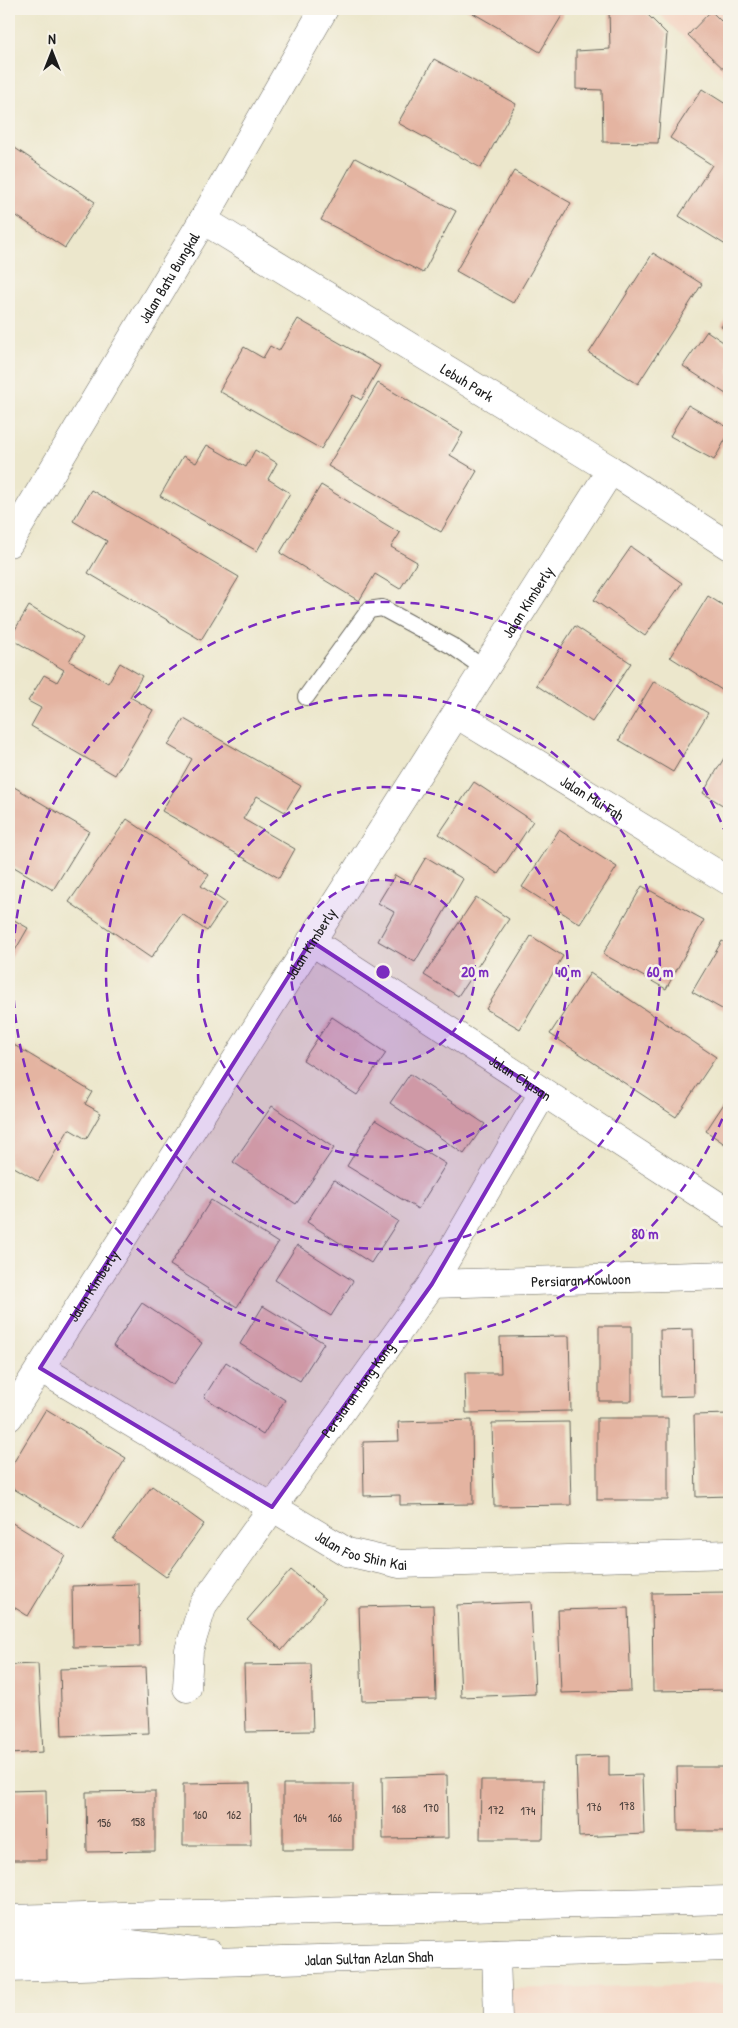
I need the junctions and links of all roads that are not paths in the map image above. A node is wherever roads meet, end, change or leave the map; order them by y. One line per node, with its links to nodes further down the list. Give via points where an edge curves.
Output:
1 (324, 9): 2 (street, Jalan Batu Bungkal)
2 (203, 220): 3 (street, Lebuh Park); 5 (street, Jalan Batu Bungkal)
3 (611, 470): 4 (street, Lebuh Park); 6 (street, Jalan Kimberly)
4 (727, 541)
5 (9, 543)
6 (485, 668): 7 (lane, via 382,608 369,610); 8 (street, Jalan Kimberly)
7 (306, 697)
8 (456, 714): 9 (street, Jalan Mui Fah); 10 (street, Jalan Kimberly)
9 (729, 881)
10 (312, 941): 11 (street, Jalan Chusan); 15 (street, Jalan Kimberly)
11 (543, 1094): 12 (street, Jalan Chusan); 14 (street, Persiaran Hong Kong)
12 (729, 1213)
13 (729, 1275): 14 (street, Persiaran Kowloon)
14 (432, 1284): 17 (street, Persiaran Hong Kong)
15 (40, 1368): 16 (street, Jalan Kimberly); 17 (street, Jalan Foo Shin Kai)
16 (9, 1417)
17 (272, 1507): 18 (street, Jalan Foo Shin Kai, via 347,1552 400,1564); 19 (street, Persiaran Hong Kong, via 203,1605 189,1650)
18 (729, 1554)
19 (187, 1688)
20 (729, 1900): 21 (street)
21 (9, 1918)
22 (9, 1944): 25 (street, via 131,1944)
23 (729, 1947): 24 (street, Jalan Sultan Azlan Shah)
24 (496, 1954): 25 (street, Jalan Sultan Azlan Shah); 27 (street)
25 (261, 1961): 26 (street, Jalan Sultan Azlan Shah)
26 (9, 1968)
27 (498, 2019)

